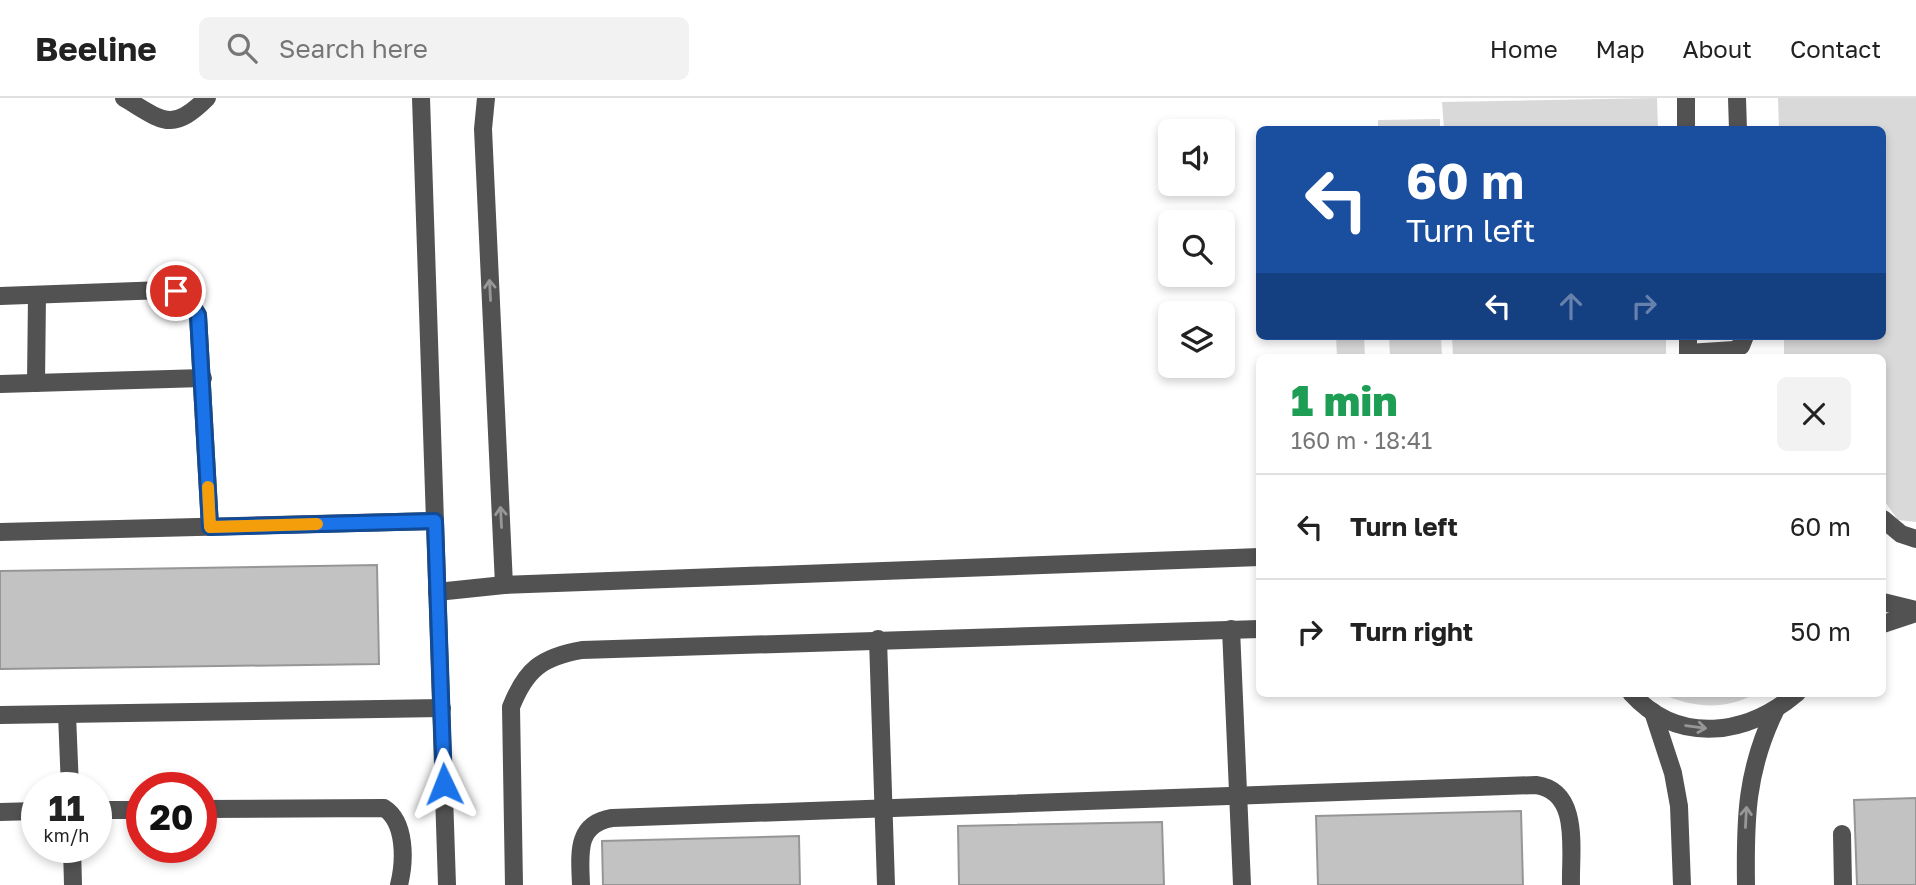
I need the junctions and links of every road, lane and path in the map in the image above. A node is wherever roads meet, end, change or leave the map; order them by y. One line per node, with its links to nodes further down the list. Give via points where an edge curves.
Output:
1 (124, 98): 2 (street, via 166,121 189,116)
2 (207, 98)
3 (421, 98): 16 (street)
4 (486, 98): 22 (street, one-way to 4, via 483,129)
5 (1686, 98): 7 (street)
6 (1737, 98): 8 (street)
7 (1686, 126)
8 (1738, 126)
9 (37, 295): 10 (street); 13 (street, via 164,290 186,296 198,315); 14 (street)
10 (0, 296)
11 (1743, 340): 12 (street, via 1734,350)
12 (1688, 349)
13 (203, 378): 14 (street); 18 (street)
14 (36, 383): 15 (street)
15 (0, 384)
16 (435, 521): 18 (street); 23 (street)
17 (1886, 522): 20 (street)
18 (210, 527): 19 (street)
19 (0, 532)
20 (1916, 539)
21 (1256, 557): 22 (street)
22 (504, 585): 23 (street)
23 (437, 592): 32 (street)
24 (1886, 604): 25 (street)
25 (1916, 611): 26 (street)
26 (1886, 623)
27 (1231, 629): 28 (street); 29 (street); 38 (street)
28 (1256, 629)
29 (878, 639): 39 (street); 48 (street, via 582,650 558,654 536,666 520,684 511,707)
30 (1636, 697): 34 (street)
31 (1792, 697): 33 (street)
32 (442, 708): 35 (street); 47 (street)
33 (1776, 711): 34 (street, one-way to 33, via 1682,724 1714,729 1746,725); 54 (street, one-way to 33, via 1748,791 1762,739)
34 (1653, 712): 53 (street, via 1679,806)
35 (67, 714): 36 (street); 37 (street)
36 (0, 715)
37 (69, 772)
38 (1238, 796): 39 (street); 51 (street); 52 (street, via 1546,787 1556,792 1567,809)
39 (884, 808): 49 (street, via 601,820 581,841); 50 (street)
40 (217, 809): 46 (street, via 384,808 400,828)
41 (21, 811): 42 (street)
42 (0, 812)
43 (1842, 834): 55 (street)
44 (72, 863): 45 (street)
45 (73, 885)
46 (399, 885)
47 (447, 885)
48 (514, 885)
49 (580, 885)
50 (886, 885)
51 (1242, 885)
52 (1571, 885)
53 (1682, 885)
54 (1746, 885)
55 (1843, 885)

